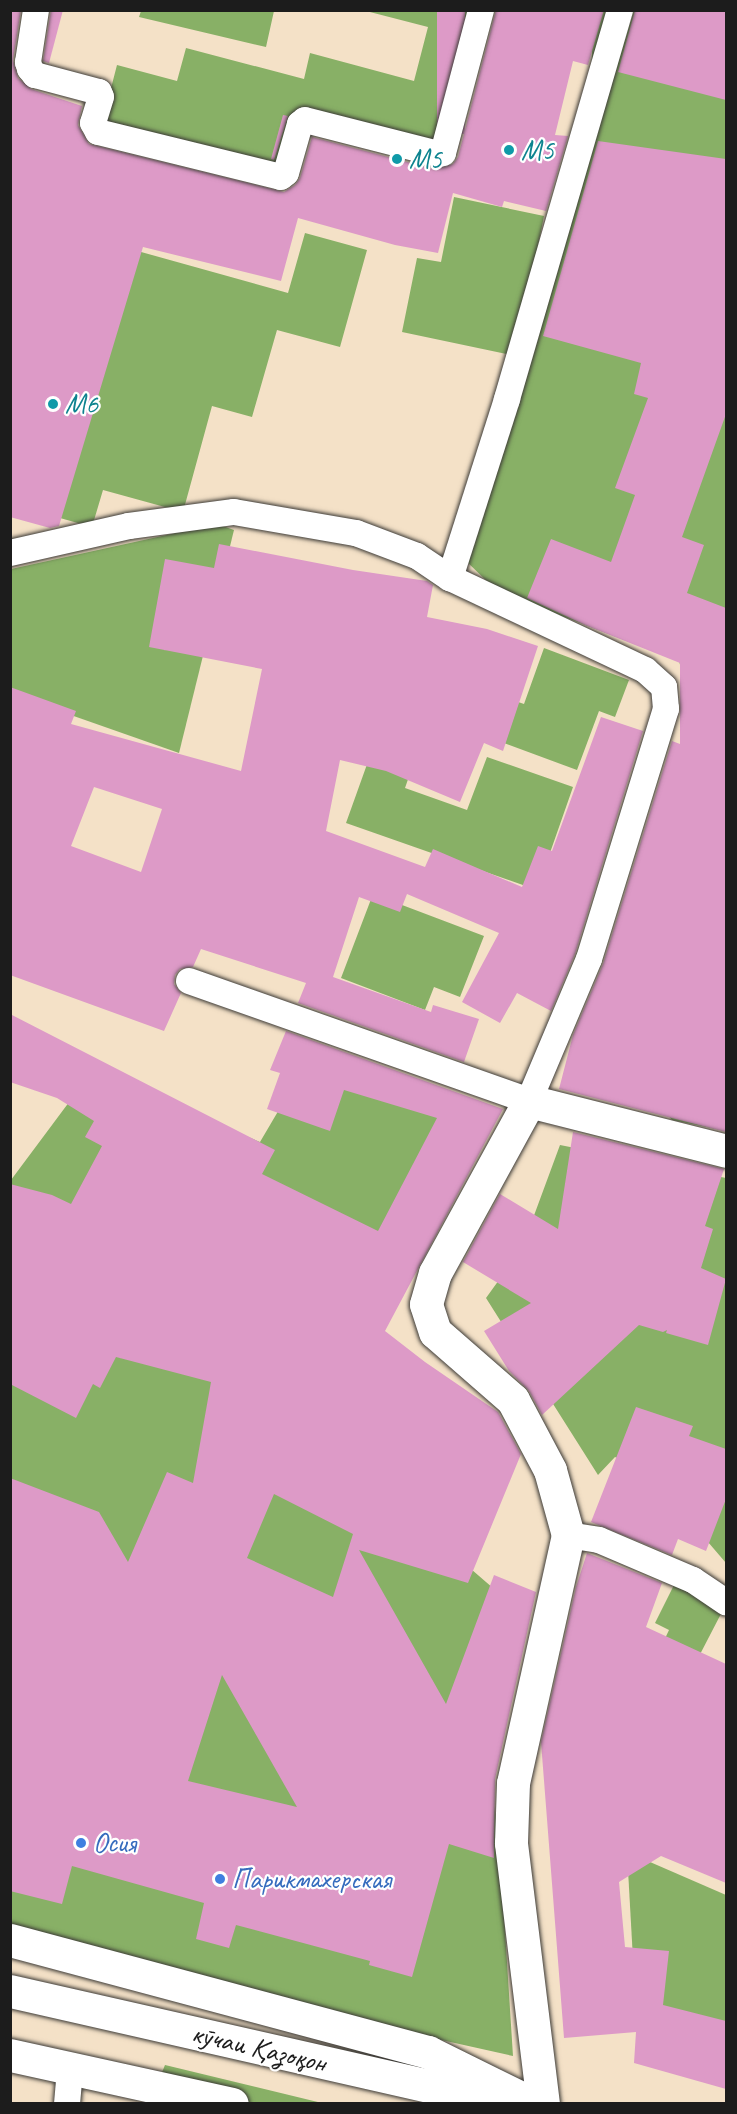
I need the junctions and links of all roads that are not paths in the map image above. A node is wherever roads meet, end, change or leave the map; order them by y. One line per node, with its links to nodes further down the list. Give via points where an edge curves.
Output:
1 (36, 10): 2 (lane, via 30,69 35,75 99,92 93,123 98,132 281,177 286,173 300,124 305,120 443,153)
2 (482, 10)
3 (620, 10): 5 (lane, via 507,399)
4 (10, 553): 5 (lane, via 129,526 234,512 356,533 417,556)
5 (450, 578): 7 (lane, via 645,670 664,687 666,709 588,959)
6 (189, 981): 7 (lane)
7 (529, 1101): 8 (street); 9 (street, via 435,1274 426,1304 435,1332 513,1400 550,1470)
8 (726, 1151)
9 (568, 1535): 10 (lane, via 599,1540 693,1580); 19 (street, via 513,1783 512,1803 511,1843)
10 (726, 1602)
11 (10, 1940): 18 (street, via 428,2052)
12 (10, 1990): 17 (street, кӯчаи Қазоқон)
13 (10, 2055): 14 (street)
14 (70, 2068): 15 (lane); 16 (street)
15 (67, 2103)
16 (232, 2103)
17 (508, 2103)
18 (533, 2103)
19 (543, 2103)

